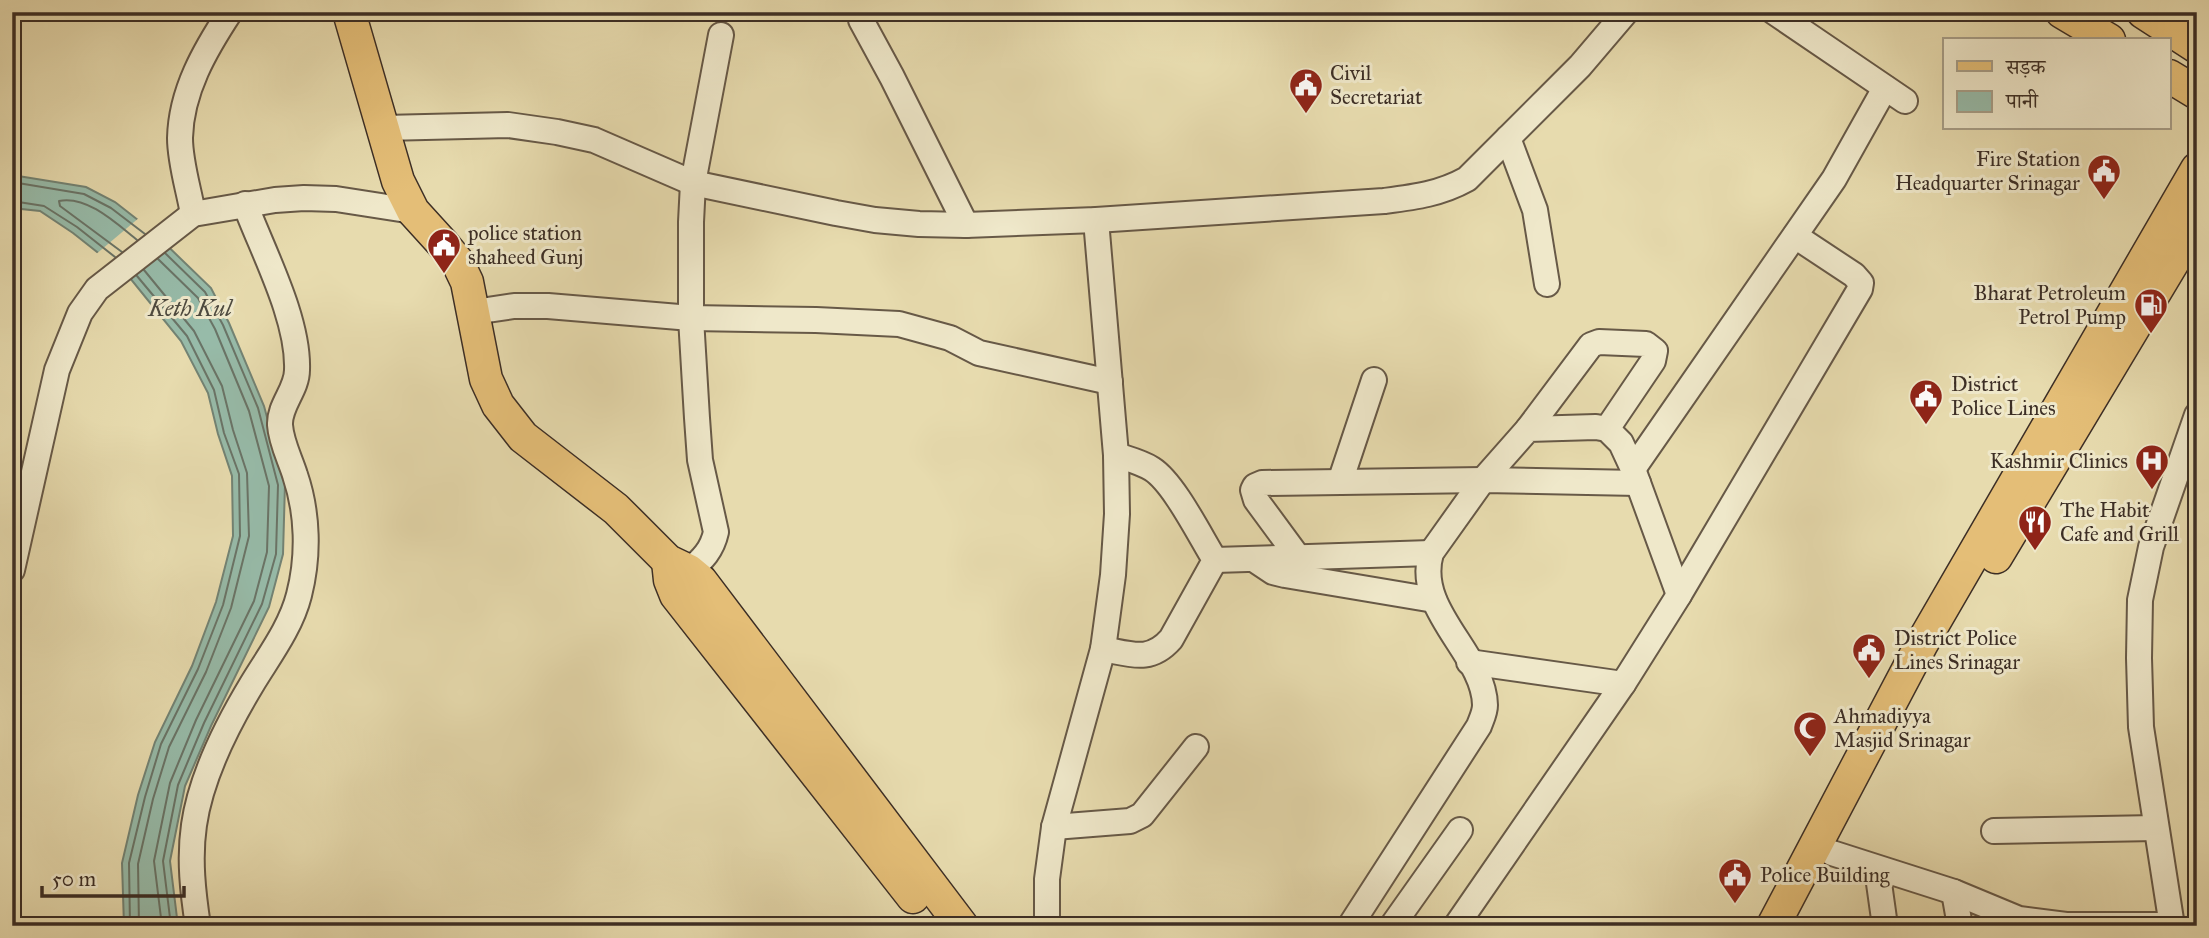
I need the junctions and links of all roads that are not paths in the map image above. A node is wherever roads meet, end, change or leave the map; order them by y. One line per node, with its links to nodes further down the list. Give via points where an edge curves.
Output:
1 (230, 12): 19 (street, via 194,76 183,110 180,140)
2 (349, 12): 13 (main road)
3 (1626, 12): 14 (street)
4 (1774, 12): 23 (street, via 1895,95)
5 (2062, 12): 9 (main road)
6 (2143, 12): 10 (main road)
7 (860, 20): 22 (street)
8 (721, 35): 16 (street)
9 (2106, 38)
10 (2197, 47)
11 (2170, 77): 12 (main road)
12 (2197, 93)
13 (384, 128): 16 (street, via 508,125 557,132 594,140); 18 (main road, via 398,181)
14 (1508, 138): 20 (street, via 1467,179 1426,196); 24 (street, via 1535,210)
15 (2197, 169): 64 (main road, via 1921,645)
16 (693, 183): 22 (street, via 875,220); 26 (street)
17 (245, 204): 18 (street, via 336,199); 19 (street); 57 (street, via 294,335 298,370 280,423 306,522 304,569 285,631 232,719 203,790 192,855)
18 (413, 211): 25 (main road, via 457,261)
19 (188, 218): 41 (street, via 97,289 80,313 57,370)
20 (1096, 220): 22 (street); 28 (street)
21 (2197, 222): 52 (main road, via 1939,652)
22 (966, 225)
23 (1795, 236): 33 (street); 42 (street, via 1859,279 1860,289)
24 (1547, 284)
25 (474, 312): 26 (street, via 548,306); 40 (main road, via 486,379 498,405 523,437 616,509)
26 (691, 318): 28 (street, via 899,324 950,338 979,353); 40 (street, via 701,460 716,532 706,557)
27 (1374, 380): 35 (street)
28 (1110, 382): 32 (street)
29 (2197, 415): 49 (street, via 2151,547 2140,600 2141,727)
30 (1528, 429): 31 (street); 31 (street, via 1591,345 1599,341 1652,347 1653,361); 34 (street)
31 (1607, 429): 33 (street, via 1621,443)
32 (1116, 455): 39 (street, via 1154,471 1170,488); 44 (street, via 1114,575)
33 (1635, 476): 34 (street); 42 (street)
34 (1483, 480): 35 (street); 36 (street)
35 (1340, 482): 37 (street, via 1255,486 1256,500)
36 (1431, 553): 37 (street); 43 (street, via 1427,566)
37 (1298, 557): 38 (street)
38 (1255, 559): 39 (street); 43 (street, via 1285,575)
39 (1215, 560): 44 (street, via 1163,649 1142,656)
40 (679, 566): 58 (main road, via 670,580 676,595); 59 (main road, via 701,582)
41 (12, 570)
42 (1679, 595): 46 (street)
43 (1434, 600): 45 (street)
44 (1103, 649): 48 (street)
45 (1469, 662): 46 (street); 55 (street, via 1485,705 1479,726)
46 (1623, 684): 63 (street)
47 (1196, 747): 48 (street, via 1142,815 1130,821)
48 (1055, 827): 60 (street, via 1047,879)
49 (2156, 828): 51 (street); 68 (street)
50 (1460, 830): 62 (street)
51 (1994, 831)
52 (1832, 853): 53 (street); 65 (main road)
53 (1877, 869): 54 (street); 66 (street)
54 (1954, 892): 56 (street); 67 (street)
55 (1355, 917): 61 (street)
56 (2040, 924): 68 (street)
57 (198, 926)
58 (935, 926)
59 (962, 926)
60 (1047, 926)
61 (1385, 926)
62 (1392, 926)
63 (1456, 926)
64 (1773, 926)
65 (1793, 926)
66 (1885, 926)
67 (1960, 926)
68 (2171, 926)

